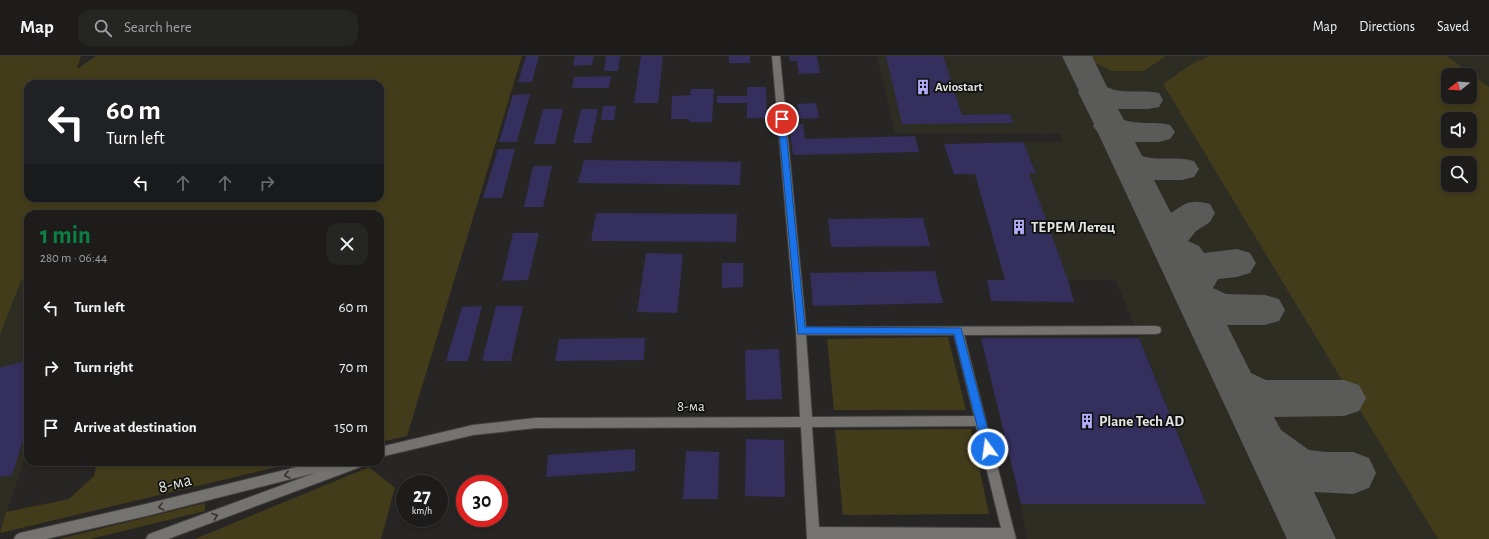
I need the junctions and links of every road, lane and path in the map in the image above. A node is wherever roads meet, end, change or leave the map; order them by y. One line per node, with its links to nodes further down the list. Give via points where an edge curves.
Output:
1 (776, 56): 3 (street)
2 (1156, 330): 4 (street)
3 (801, 331): 4 (street); 6 (street)
4 (958, 331): 5 (street)
5 (981, 421): 6 (street, 8-ма); 11 (street)
6 (807, 422): 7 (street, 8-ма, via 536,423 473,430); 10 (street)
7 (384, 452)
8 (322, 466): 12 (street, 8-ма, one-way to 12)
9 (348, 466): 13 (street, one-way to 9)
10 (813, 536): 11 (street)
11 (1010, 536)
12 (20, 539)
13 (152, 539)

